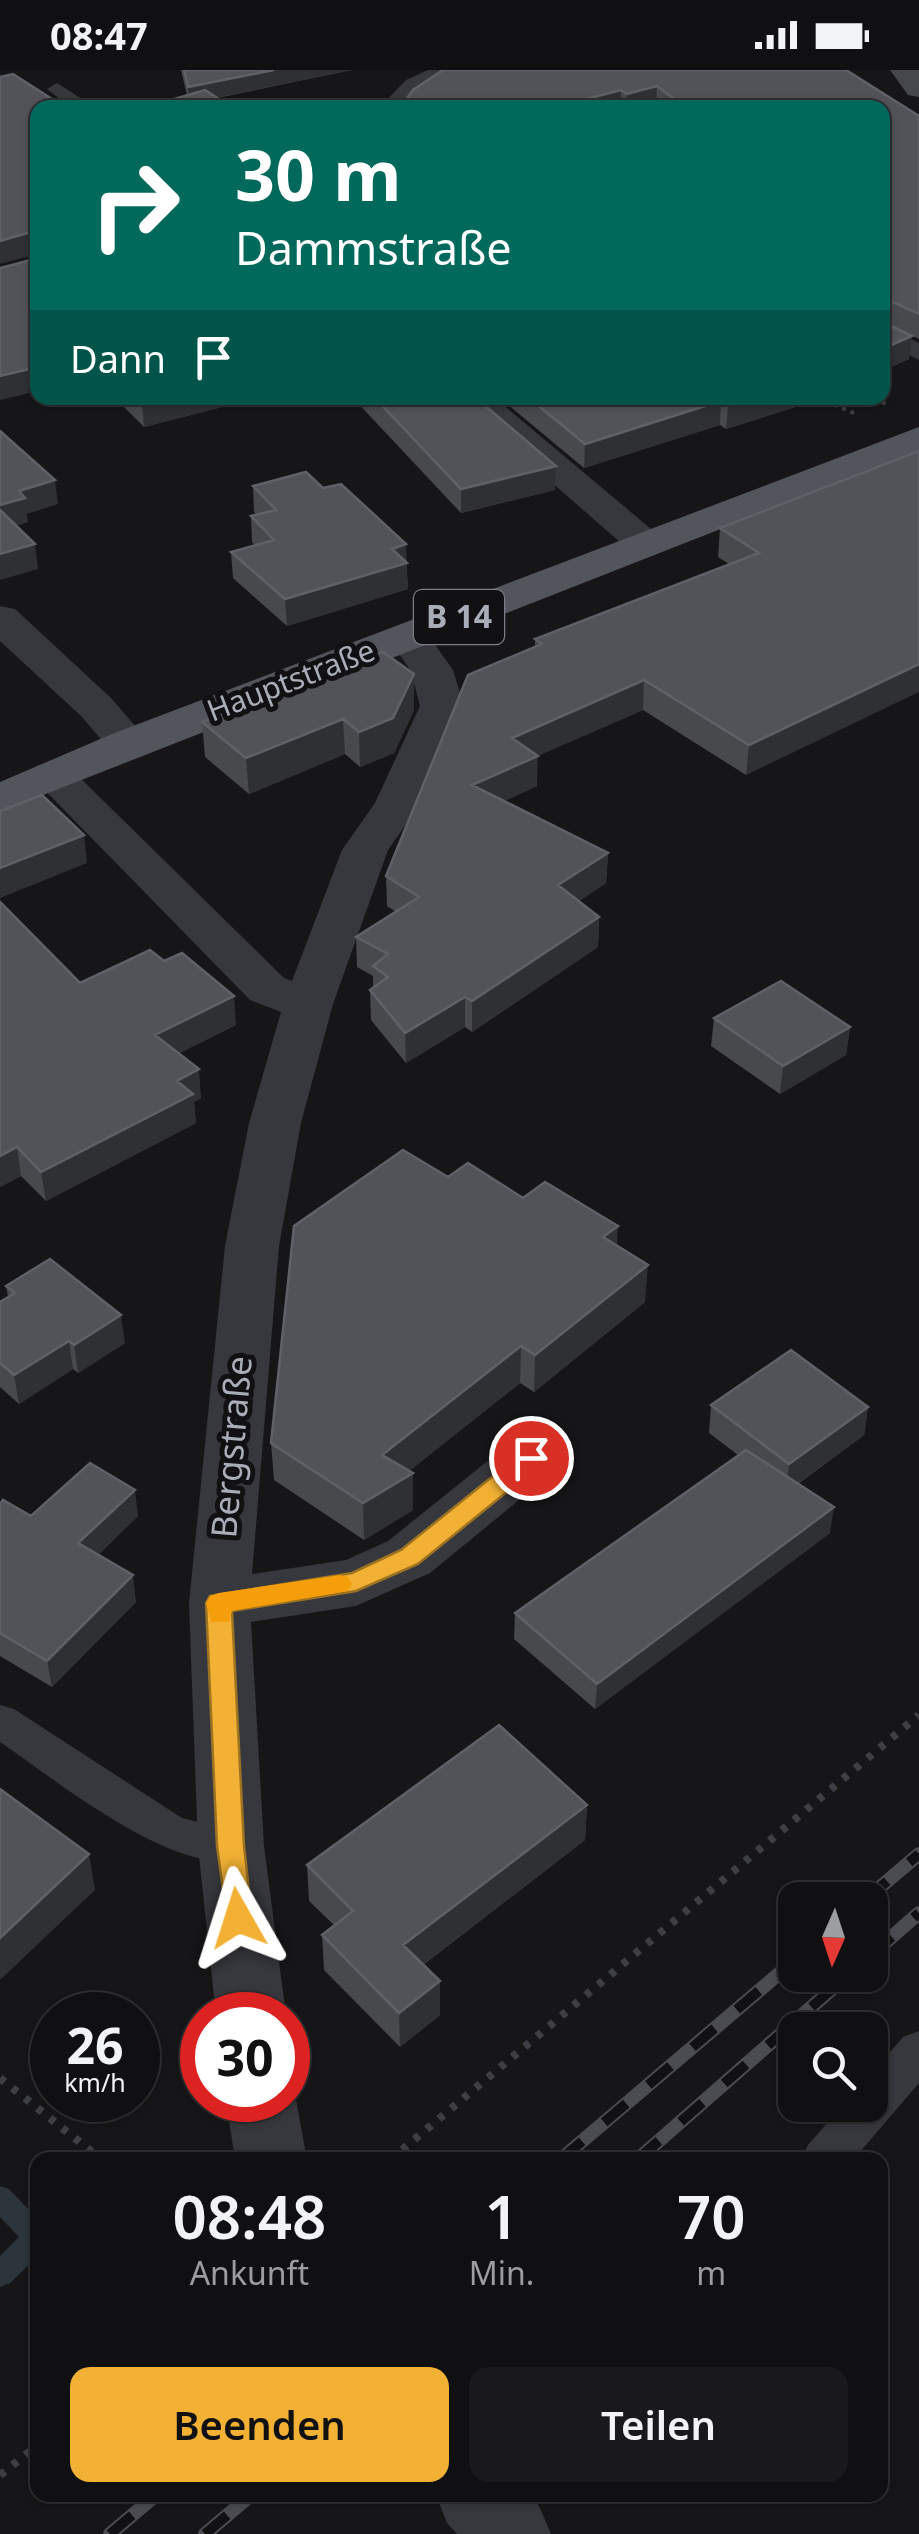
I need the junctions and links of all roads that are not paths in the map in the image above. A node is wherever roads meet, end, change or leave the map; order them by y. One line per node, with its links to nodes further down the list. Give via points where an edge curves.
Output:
1 (452, 70): 6 (street)
2 (905, 70): 3 (main road)
3 (919, 88)
4 (57, 89): 5 (lane)
5 (74, 100)
6 (403, 100)
7 (890, 337): 8 (lane)
8 (919, 353)
9 (480, 405): 11 (street)
10 (911, 448): 11 (main road, Hauptstraße / B 14)
11 (643, 542): 13 (main road, Hauptstraße / B 14)
12 (0, 618): 14 (street)
13 (408, 637): 14 (main road, Hauptstraße / B 14); 17 (street, Bergstraße, via 432,670 442,706 397,804 366,850)
14 (128, 743): 15 (main road, Hauptstraße / B 14)
15 (52, 775): 16 (main road, Hauptstraße / B 14); 17 (street, via 267,989)
16 (0, 798)
17 (308, 1004): 19 (street, Bergstraße, via 275,1123 252,1246)
18 (531, 1458): 19 (street, via 410,1557 356,1582)
19 (219, 1603): 21 (street, Bergstraße)
20 (0, 1721): 21 (lane, via 172,1834)
21 (230, 1846): 22 (street, Bergstraße)
22 (248, 1992)
23 (919, 2051): 26 (lane)
24 (264, 2122): 25 (street)
25 (270, 2152)
26 (831, 2152)

